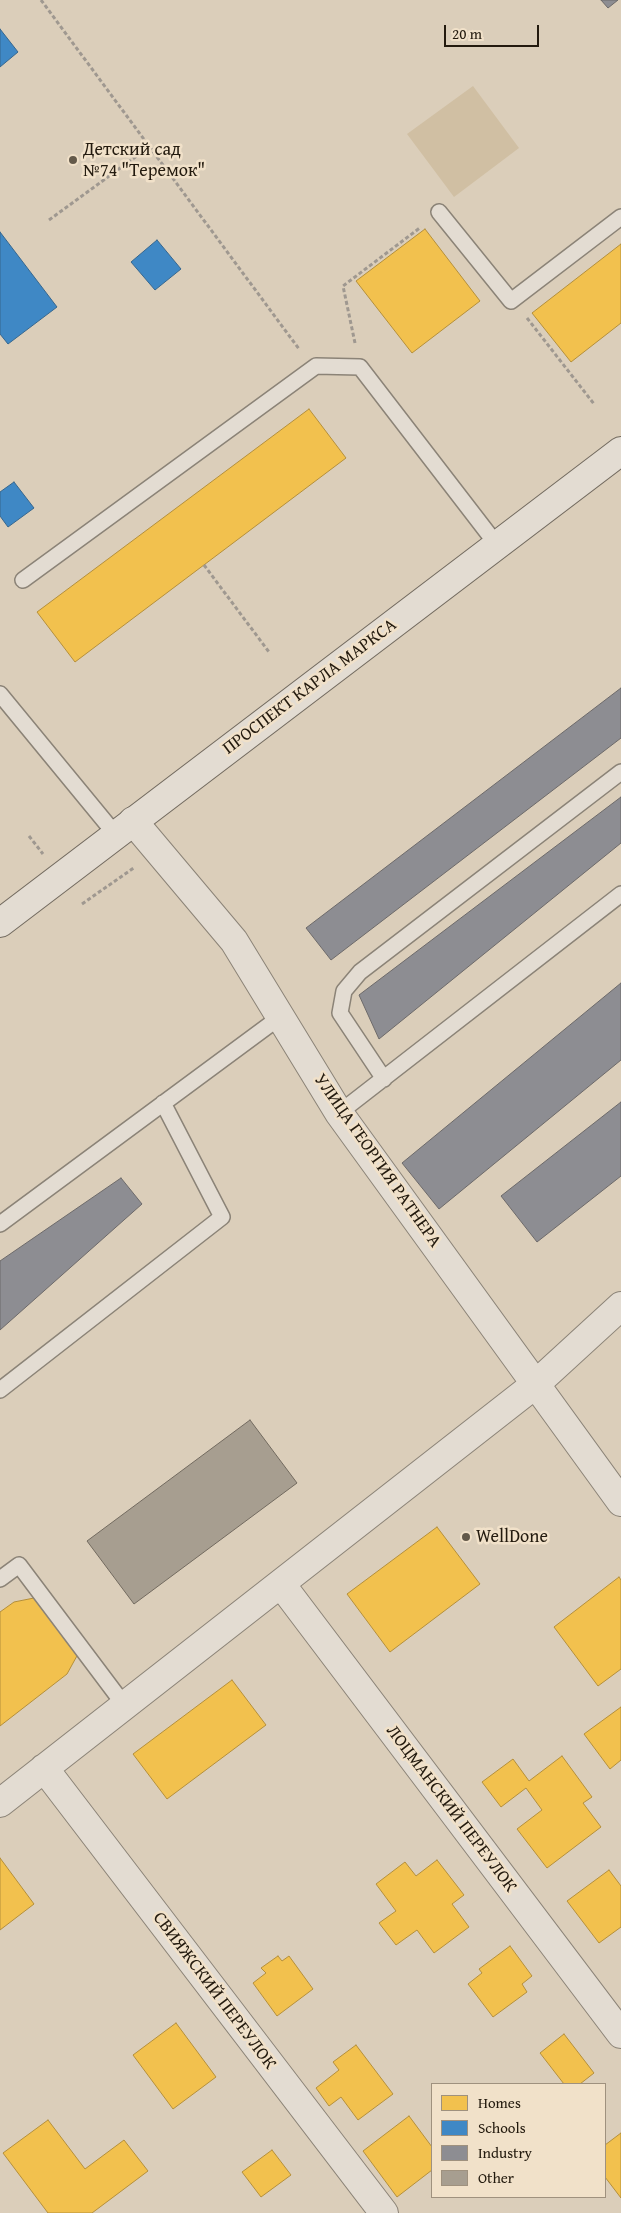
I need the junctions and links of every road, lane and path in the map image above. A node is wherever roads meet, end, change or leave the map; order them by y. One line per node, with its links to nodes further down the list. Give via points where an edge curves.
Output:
1 (41, 0): 2 (path)
2 (150, 147): 5 (path); 8 (path)
3 (439, 212): 6 (lane, via 511,301); 7 (path, via 344,286)
4 (621, 217): 6 (lane)
5 (49, 220)
6 (513, 299): 9 (path)
7 (360, 367): 8 (lane, via 316,366); 11 (lane)
8 (313, 369): 13 (lane)
9 (594, 404)
10 (621, 451): 11 (street, ПРОСПЕКТ КАРЛА МАРКСА)
11 (496, 545): 17 (street, ПРОСПЕКТ КАРЛА МАРКСА)
12 (204, 565): 14 (path)
13 (24, 580)
14 (269, 652)
15 (0, 694): 17 (lane)
16 (621, 772): 25 (lane, via 360,972 344,990 340,1013)
17 (124, 828): 19 (street, УЛИЦА ГЕОРГИЯ РАТНЕРА); 23 (street, ПРОСПЕКТ КАРЛА МАРКСА)
18 (29, 836): 20 (path)
19 (158, 851): 22 (path); 24 (street, УЛИЦА ГЕОРГИЯ РАТНЕРА, via 234,941)
20 (45, 857)
21 (621, 894): 25 (lane)
22 (82, 904)
23 (0, 923)
24 (280, 1017): 26 (lane); 27 (street, УЛИЦА ГЕОРГИЯ РАТНЕРА)
25 (384, 1079): 27 (lane)
26 (163, 1103): 28 (lane); 31 (lane, via 222,1217)
27 (339, 1114): 30 (street, УЛИЦА ГЕОРГИЯ РАТНЕРА)
28 (0, 1224)
29 (621, 1306): 30 (street)
30 (537, 1383): 32 (street, УЛИЦА ГЕОРГИЯ РАТНЕРА); 34 (street)
31 (0, 1390)
32 (621, 1502)
33 (0, 1579): 35 (lane, via 19,1564)
34 (281, 1584): 35 (street); 38 (street, ЛОЦМАНСКИЙ ПЕРЕУЛОК)
35 (125, 1706): 36 (street)
36 (44, 1768): 37 (street); 39 (street, СВИЯЖСКИЙ ПЕРЕУЛОК)
37 (0, 1803)
38 (621, 2034)
39 (384, 2213)

